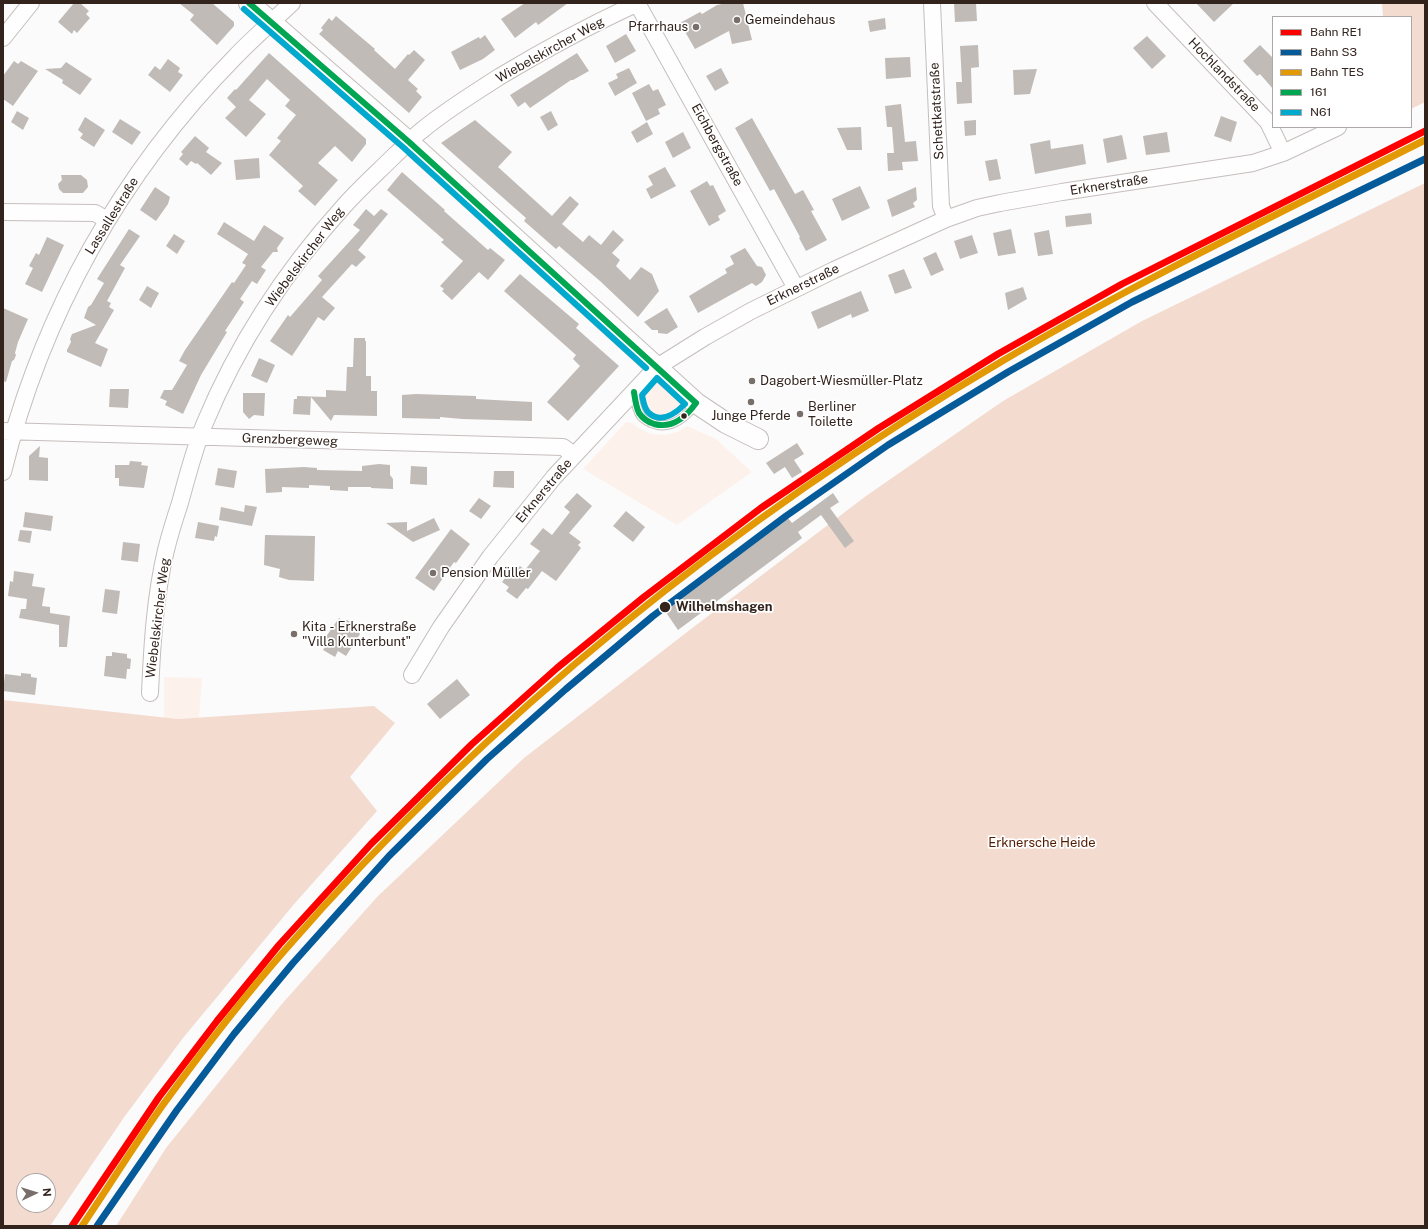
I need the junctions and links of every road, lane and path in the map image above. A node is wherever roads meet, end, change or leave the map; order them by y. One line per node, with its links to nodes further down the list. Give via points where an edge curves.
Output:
1 (31, 3): 8 (street)
2 (249, 3): 7 (street)
3 (292, 3): 7 (street, Lassallestraße)
4 (638, 3): 10 (street, Wiebelskircher Weg, via 529,59 466,98); 15 (street, Eichbergstraße)
5 (932, 3): 13 (street, Schettkatstraße, via 941,206)
6 (1155, 3): 11 (street, Hochlandstraße, via 1268,122)
7 (271, 22): 10 (street); 14 (street, Lassallestraße, via 186,111)
8 (3, 38)
9 (1336, 128): 11 (street, Erknerstraße)
10 (408, 142): 16 (street); 20 (street, Wiebelskircher Weg, via 344,205 286,278 236,358)
11 (1283, 153): 13 (street, Erknerstraße, via 1253,163 1000,203)
12 (3, 212): 14 (street, via 95,213)
13 (946, 219): 15 (street, Erknerstraße)
14 (107, 220): 19 (street, Lassallestraße, via 73,279)
15 (796, 288): 16 (street, Erknerstraße, via 705,337)
16 (657, 367): 17 (street, Erknerstraße); 18 (street)
17 (634, 392): 18 (lane, via 640,416 656,424 676,423 684,418); 22 (street, Erknerstraße)
18 (696, 403): 21 (street, via 726,423)
19 (8, 431): 20 (street, Grenzbergeweg); 23 (street, Lassallestraße)
20 (200, 437): 22 (street, Grenzbergeweg, via 563,447); 25 (street, Wiebelskircher Weg, via 166,552 157,608)
21 (758, 439)
22 (574, 455): 24 (street, Erknerstraße, via 490,557 441,627)
23 (3, 472)
24 (412, 675)
25 (150, 693)

